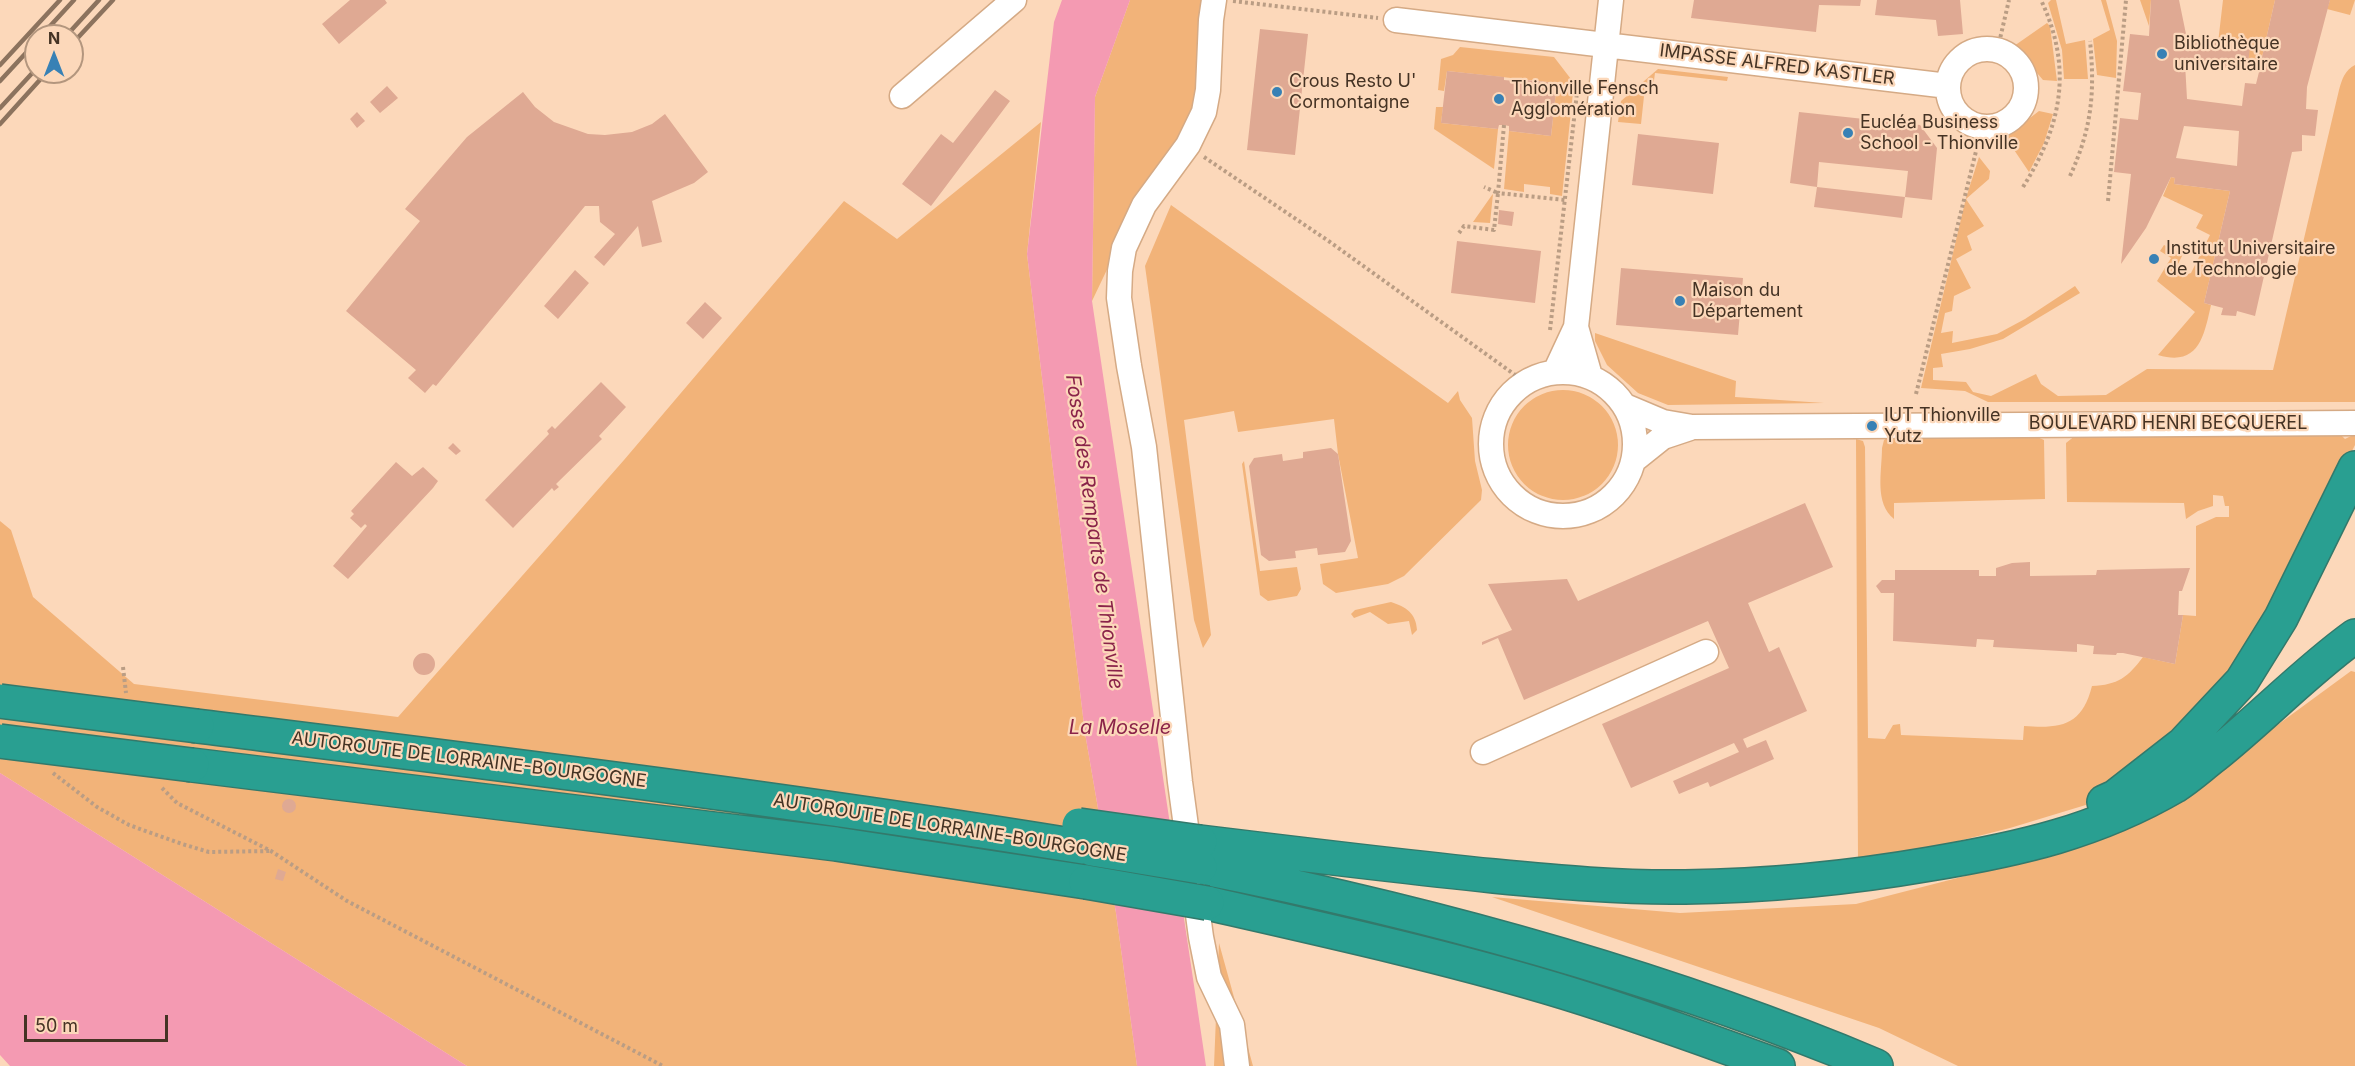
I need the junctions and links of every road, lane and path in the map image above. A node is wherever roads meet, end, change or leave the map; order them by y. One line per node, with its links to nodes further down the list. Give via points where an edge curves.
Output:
1 (1014, 0): 14 (street)
2 (1214, 0): 17 (street, via 1208,90 1204,112)
3 (1227, 0): 8 (path)
4 (1611, 0): 11 (street)
5 (2009, 0): 10 (path)
6 (2041, 0): 20 (path, via 2052,22 2060,56 2060,98 2043,153)
7 (2126, 0): 23 (path)
8 (1396, 20): 11 (street, IMPASSE ALFRED KASTLER)
9 (2090, 41): 18 (path, via 2092,101)
10 (1999, 43)
11 (1606, 45): 13 (street, IMPASSE ALFRED KASTLER); 26 (street)
12 (1579, 82): 22 (path)
13 (1948, 86): 16 (street, via 1949,98 1960,117); 16 (street, via 1957,63 1979,50 2004,52 2022,69 2026,93 2016,116 1994,127)
14 (902, 96)
15 (1504, 125): 21 (path)
16 (1982, 127): 31 (path)
17 (1188, 145): 30 (path); 50 (street, via 1144,205 1129,237 1120,271 1119,298 1144,447 1201,937 1209,977 1232,1025)
18 (2070, 176)
19 (1484, 188): 21 (path)
20 (2024, 188)
21 (1498, 193): 22 (path); 25 (path, via 1494,230 1464,226)
22 (1565, 200): 24 (path); 27 (path)
23 (2108, 201)
24 (1575, 202)
25 (1459, 233)
26 (1576, 327): 28 (street); 29 (street)
27 (1549, 340)
28 (1555, 372): 29 (street); 30 (street)
29 (1590, 376): 32 (street, via 1610,388)
30 (1525, 382): 35 (street, via 1499,410 1492,430 1491,452 1508,491 1525,506 1544,514 1587,513 1606,503 1621,488)
31 (1916, 394)
32 (1625, 406): 34 (street, BOULEVARD HENRI BECQUEREL, via 1662,422); 35 (street, via 1634,426)
33 (2349, 423): 34 (street, BOULEVARD HENRI BECQUEREL)
34 (1692, 427): 35 (street, BOULEVARD HENRI BECQUEREL, via 1663,437)
35 (1633, 461)
36 (2355, 468): 48 (highway, via 2259,655 2236,688 2183,744 2115,796 2084,813 2006,843)
37 (2355, 636): 48 (highway, via 2178,784 2122,814 2050,841)
38 (1706, 652): 43 (street)
39 (123, 667): 41 (path)
40 (0, 701): 47 (highway, AUTOROUTE DE LORRAINE-BOURGOGNE, bridge, via 874,814 934,808)
41 (127, 702)
42 (0, 741): 51 (highway, AUTOROUTE DE LORRAINE-BOURGOGNE, bridge, via 836,844 1208,903 1546,986)
43 (1483, 752)
44 (44, 767): 46 (path, via 129,825 210,852)
45 (155, 780): 46 (path, via 177,803)
46 (271, 851): 49 (path, via 347,901)
47 (1200, 855): 48 (highway, via 1390,865 1538,880 1682,888 1776,884); 52 (highway, via 1515,941 1652,983)
48 (1915, 867)
49 (663, 1066)
50 (1237, 1066)
51 (1778, 1066)
52 (1876, 1066)

